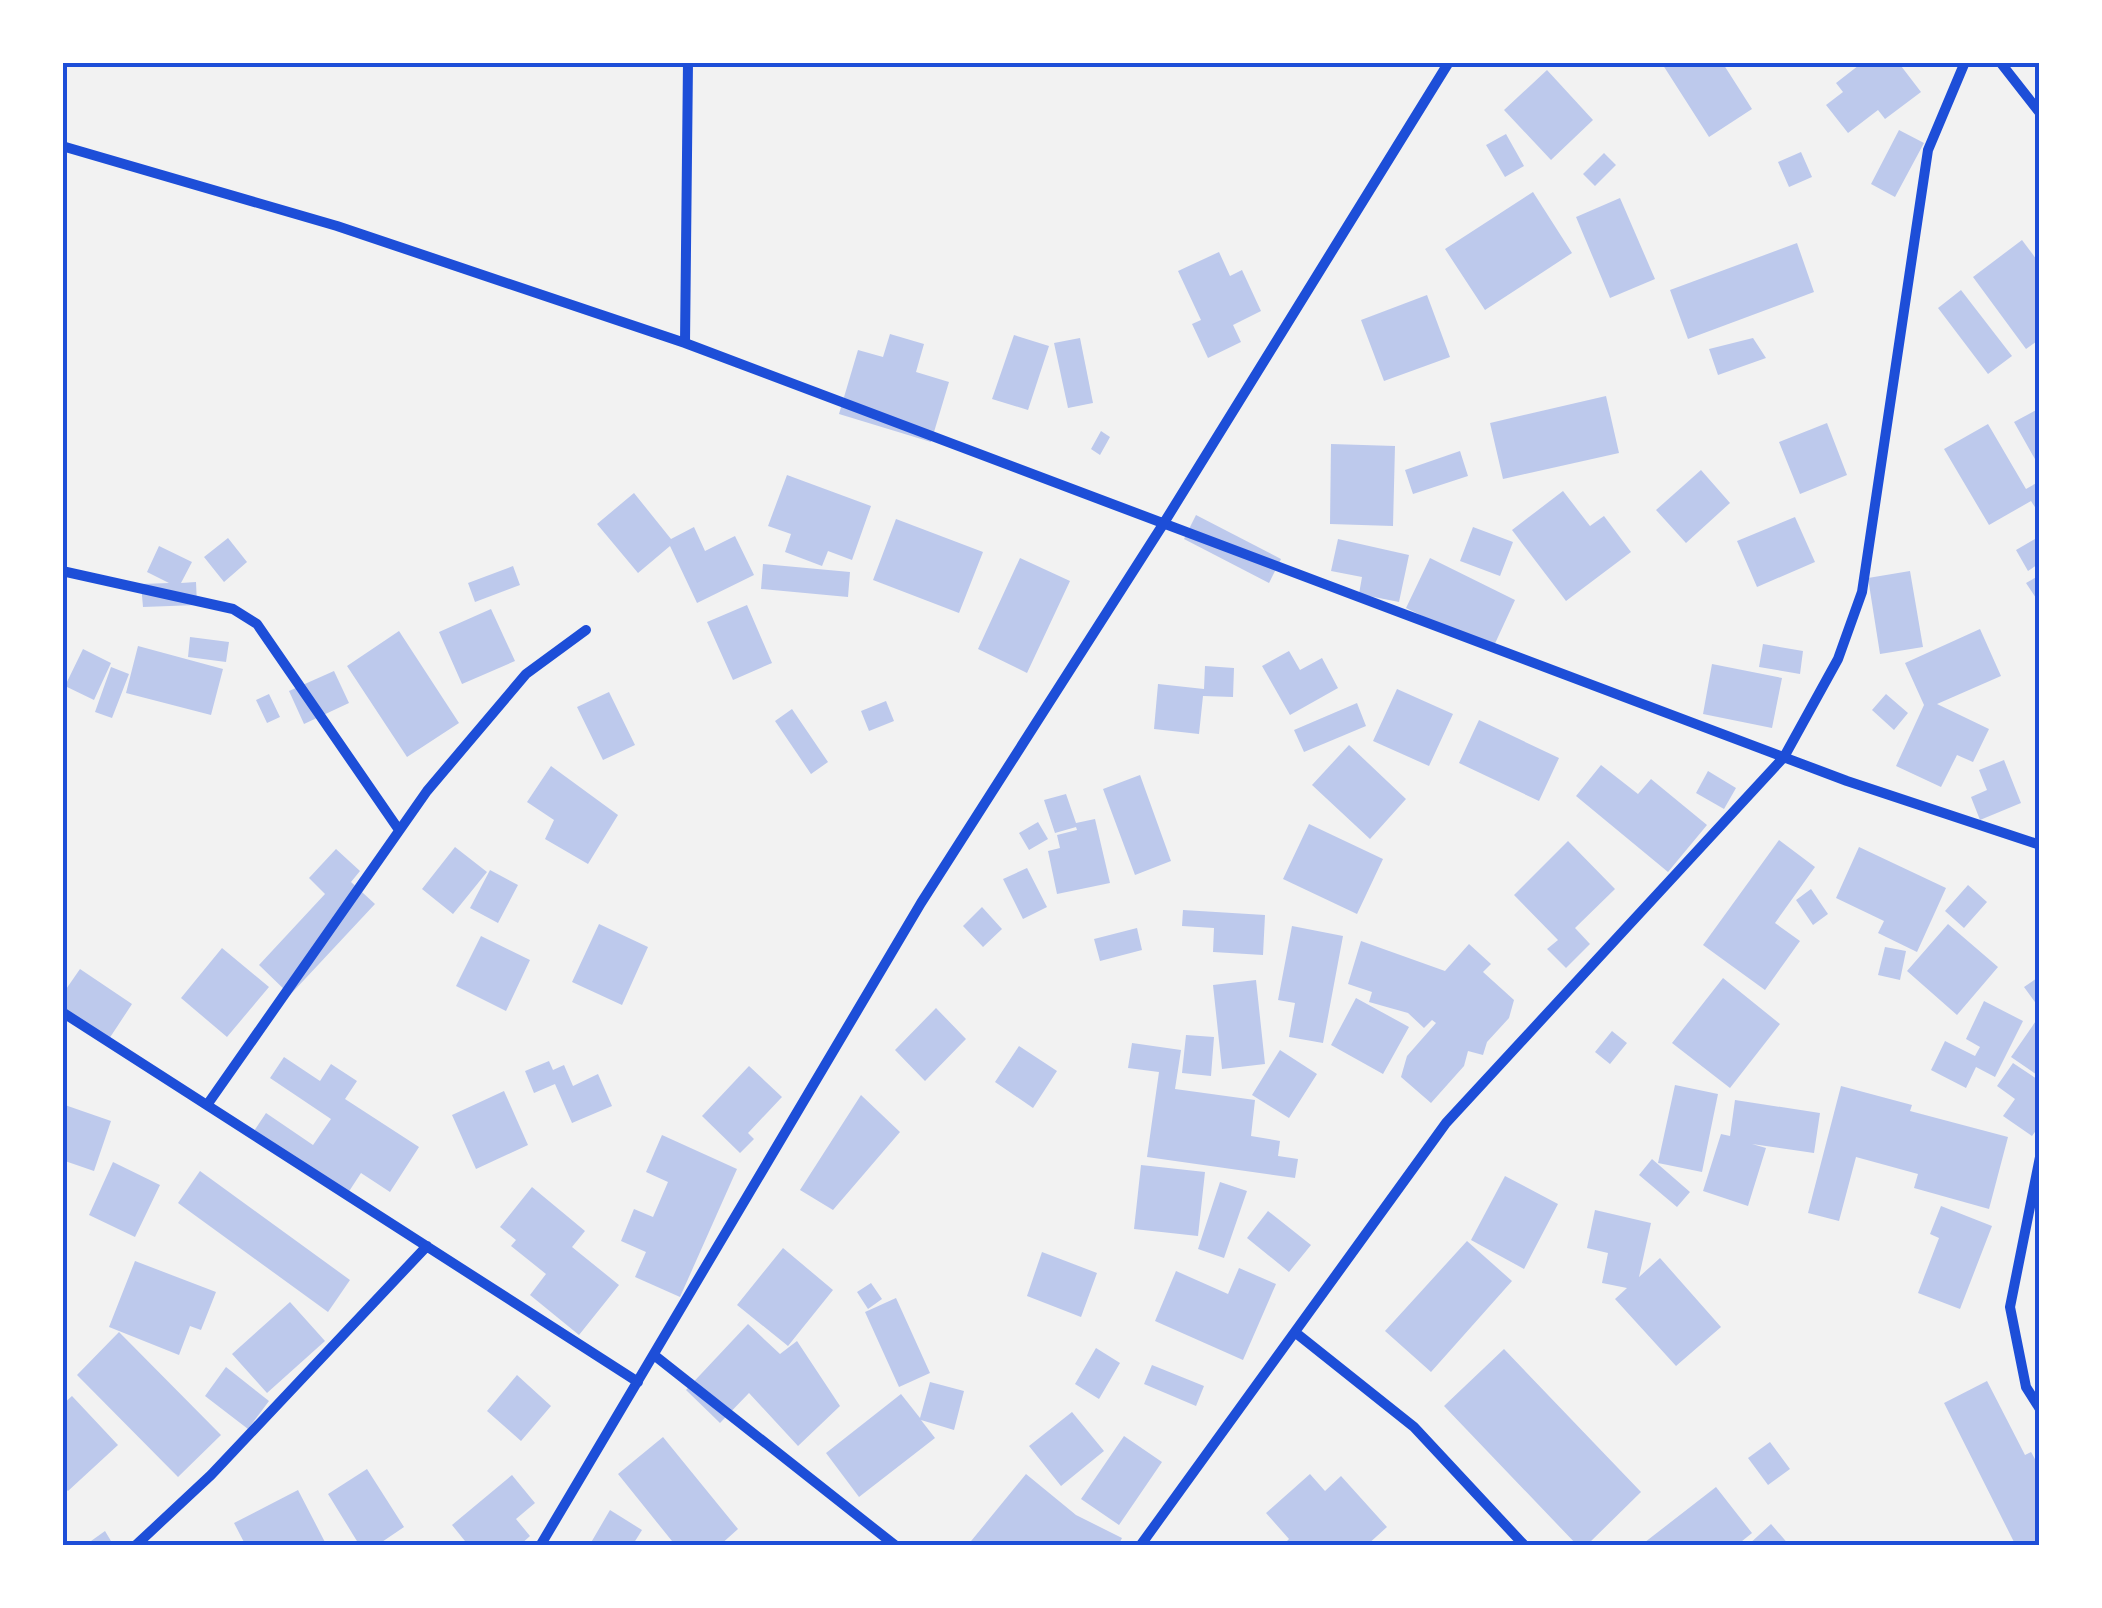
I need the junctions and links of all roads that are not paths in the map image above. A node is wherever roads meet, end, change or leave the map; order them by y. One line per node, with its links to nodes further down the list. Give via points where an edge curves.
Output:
1 (688, 62): 7 (street)
2 (1449, 62): 8 (street)
3 (1965, 62): 11 (street, via 1928,150 1862,592 1838,660)
4 (2000, 62): 5 (street)
5 (2040, 112)
6 (62, 146): 7 (street, via 337,226)
7 (685, 344): 8 (street)
8 (1162, 526): 11 (street); 19 (street, via 921,903)
9 (62, 571): 12 (street, via 233,609 256,624)
10 (586, 630): 12 (street, via 526,674)
11 (1784, 757): 13 (street); 18 (street, via 1446,1123)
12 (399, 830): 15 (street)
13 (2040, 844)
14 (62, 1012): 15 (street)
15 (207, 1105): 17 (street)
16 (2040, 1157): 21 (street, via 2010,1307 2026,1386)
17 (427, 1246): 20 (street); 22 (street)
18 (1296, 1333): 25 (street); 26 (street, via 1414,1427)
19 (654, 1356): 20 (street); 24 (street)
20 (638, 1382): 23 (street)
21 (2040, 1410)
22 (135, 1546)
23 (540, 1546)
24 (896, 1546)
25 (1140, 1546)
26 (1526, 1546)

